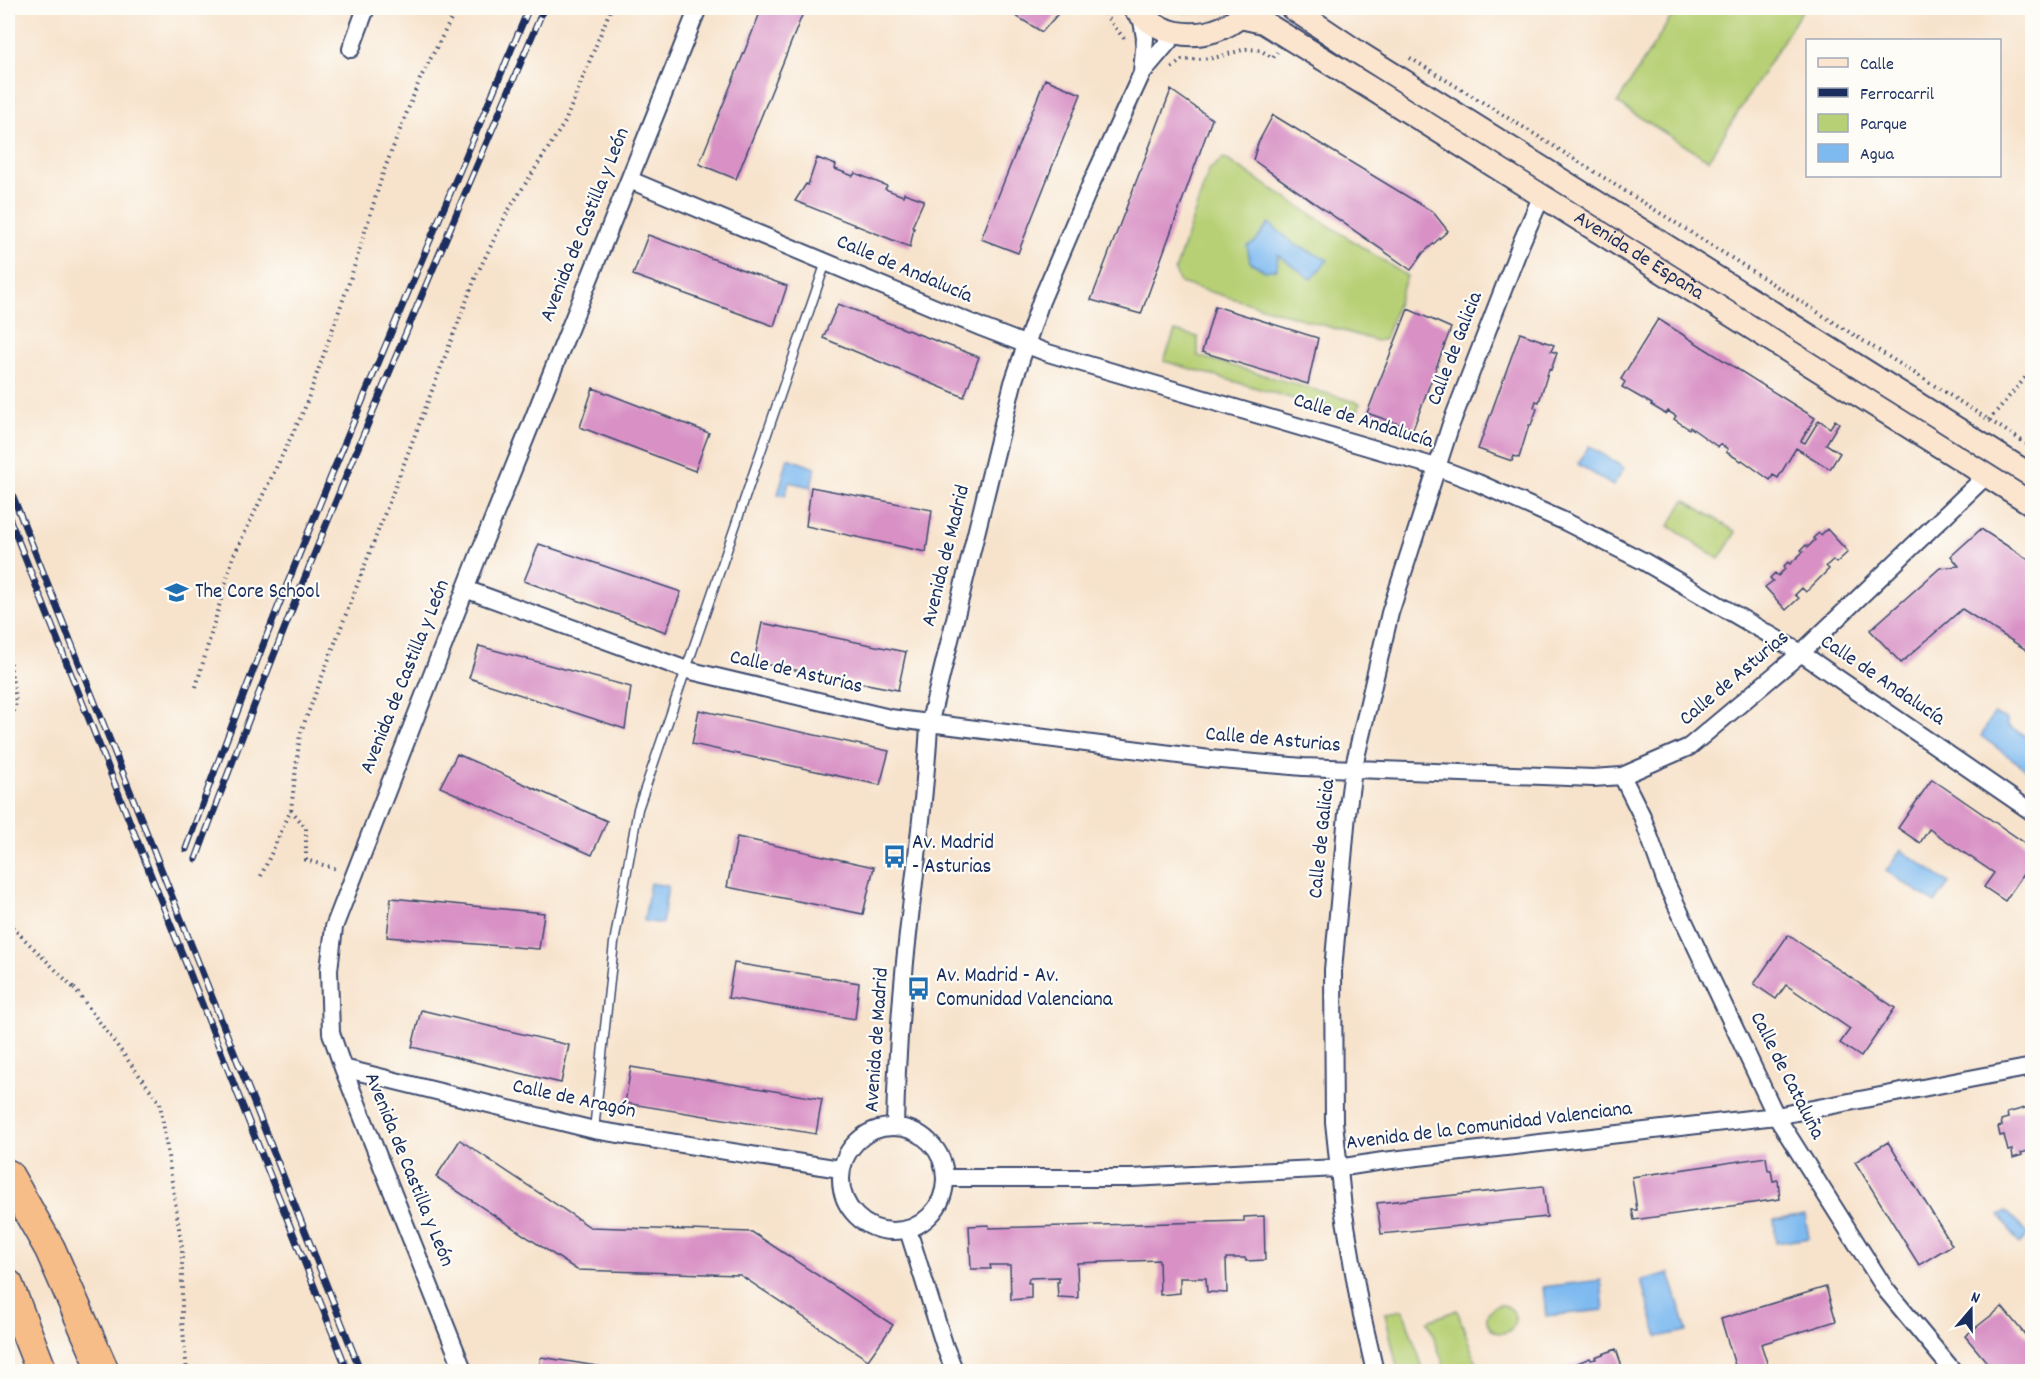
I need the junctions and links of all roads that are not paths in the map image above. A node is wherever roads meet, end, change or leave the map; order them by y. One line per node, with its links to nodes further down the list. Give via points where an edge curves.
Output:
1 (366, 8): 7 (street)
2 (698, 8): 9 (street, Avenida de Castilla y León)
3 (1292, 8): 15 (street, Avenida de España, via 1368,60)
4 (1138, 11): 6 (street); 8 (street, via 1145,38)
5 (1244, 12): 6 (street, via 1224,28 1206,34); 10 (street, Avenida de España)
6 (1175, 34): 8 (street, Avenida de Madrid)
7 (351, 49)
8 (1142, 73): 12 (street, Avenida de Madrid, via 1041,301)
9 (630, 180): 11 (street, Calle de Andalucía); 17 (street, Avenida de Castilla y León)
10 (1542, 195): 13 (street, Calle de Galicia); 14 (street, Avenida de España)
11 (826, 262): 12 (street, Calle de Andalucía); 19 (lane)
12 (1026, 345): 13 (street, Calle de Andalucía); 20 (street, Avenida de Madrid, via 1013,383)
13 (1436, 467): 18 (street, Calle de Andalucía, via 1555,517 1643,561); 21 (street, Calle de Galicia, via 1390,613)
14 (1987, 475): 16 (street, Avenida de España); 18 (street, Calle de Asturias)
15 (2032, 476)
16 (2032, 504)
17 (465, 589): 19 (street, Calle de Asturias); 25 (street, Avenida de Castilla y León, via 334,927 329,970 331,1033)
18 (1801, 653): 22 (street, Calle de Asturias, via 1689,747); 23 (street, Calle de Andalucía)
19 (687, 670): 20 (street, Calle de Asturias); 28 (lane, via 638,809 614,944)
20 (929, 724): 21 (street, Calle de Asturias, via 1210,759); 27 (street, Avenida de Madrid, via 905,962)
21 (1353, 770): 22 (street, Calle de Asturias); 29 (street, Calle de Galicia, via 1333,970)
22 (1622, 776): 26 (street, Calle de Cataluña, via 1642,816 1666,883)
23 (2032, 812)
24 (2032, 1067): 26 (street, Avenida de la Comunidad Valenciana)
25 (343, 1068): 28 (street, Calle de Aragón); 37 (street, Avenida de Castilla y León)
26 (1776, 1116): 29 (street, Avenida de la Comunidad Valenciana); 40 (street, Calle de Cataluña, via 1886,1290)
27 (895, 1126): 30 (street, via 861,1137); 32 (street, via 911,1129 932,1143)
28 (594, 1130): 30 (street, Calle de Aragón)
29 (1338, 1168): 32 (street, Avenida de la Comunidad Valenciana, via 1131,1178); 39 (street, Calle de Galicia, via 1359,1302)
30 (840, 1169): 33 (street, via 845,1199 854,1214 884,1231)
31 (8, 1175): 36 (highway, via 50,1249)
32 (946, 1178): 33 (street, via 944,1197 936,1211)
33 (908, 1230): 38 (street)
34 (8, 1285): 35 (highway)
35 (42, 1371)
36 (104, 1371)
37 (464, 1371)
38 (955, 1371)
39 (1375, 1371)
40 (1954, 1371)

